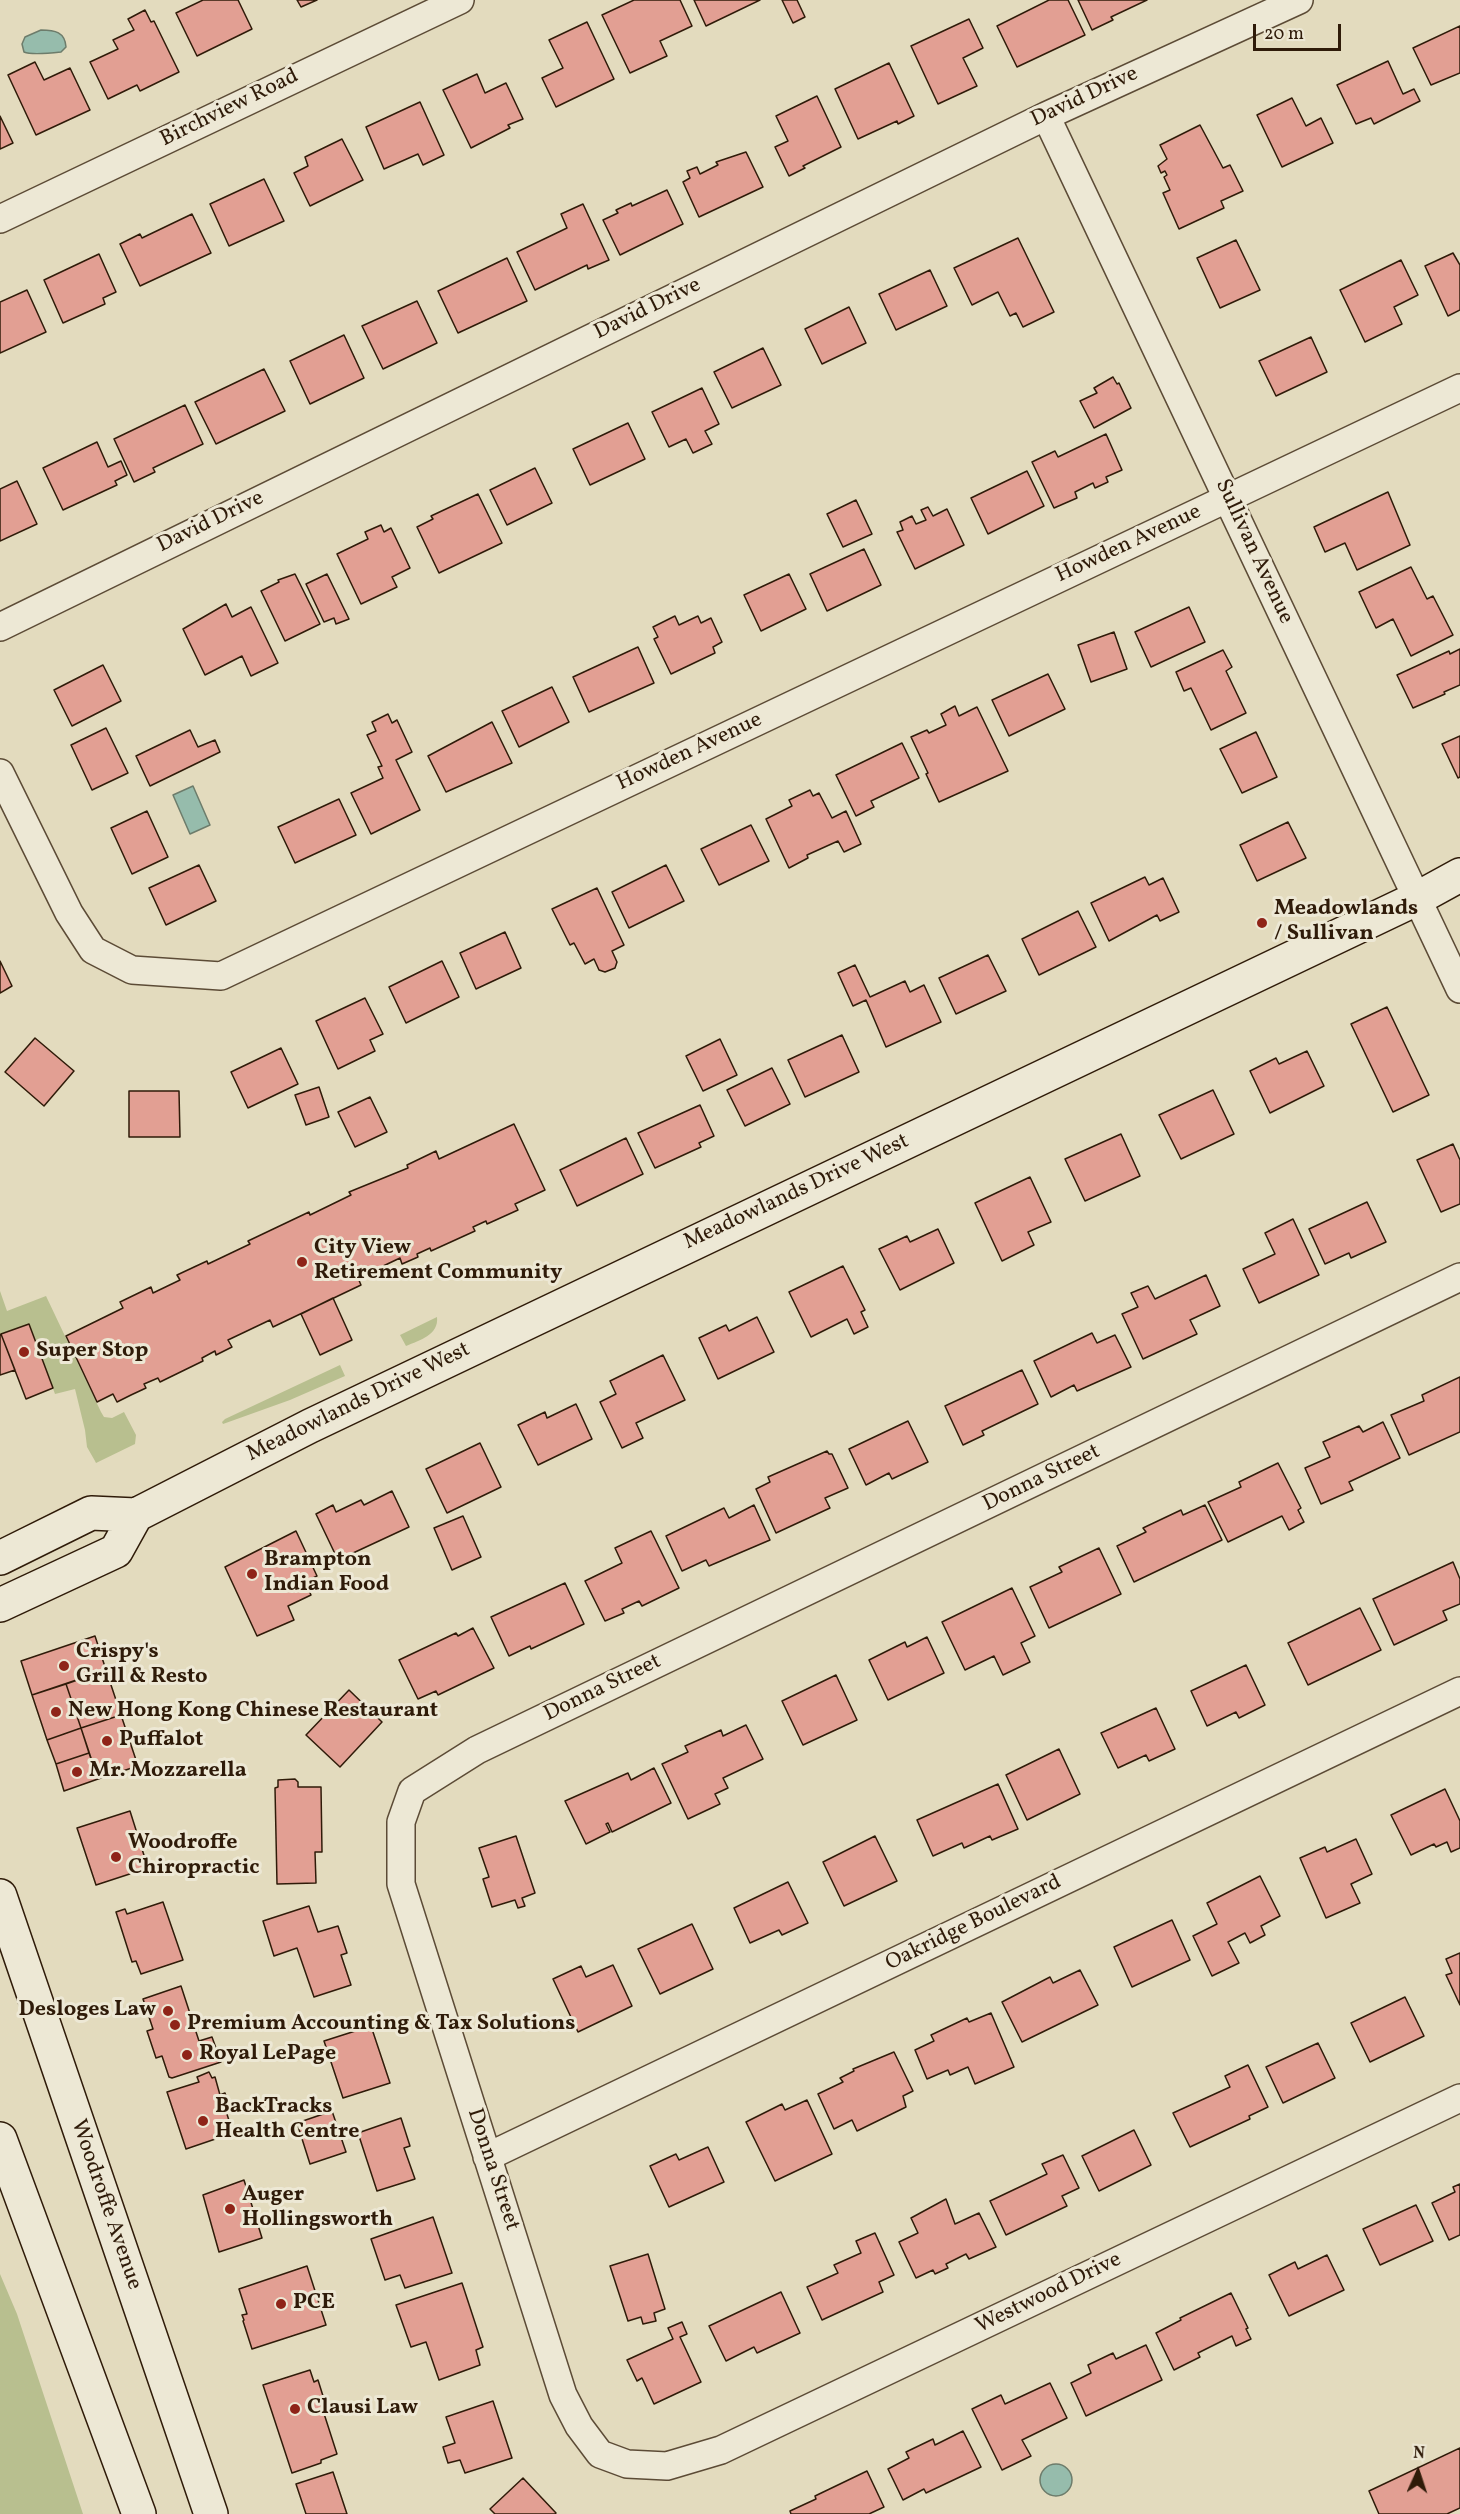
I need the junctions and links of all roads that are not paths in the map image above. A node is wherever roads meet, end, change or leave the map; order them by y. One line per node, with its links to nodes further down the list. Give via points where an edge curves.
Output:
1 (460, 0): 3 (street, Birchview Road)
2 (1299, 0): 4 (street, David Drive)
3 (414, 10): 5 (street, Birchview Road)
4 (1046, 116): 7 (street, Sullivan Avenue); 8 (street, David Drive)
5 (0, 219)
6 (1460, 388): 7 (street, Howden Avenue)
7 (1228, 498): 9 (street, Howden Avenue, via 221,976 132,970 93,950 69,913); 11 (street, Sullivan Avenue)
8 (0, 627)
9 (0, 773)
10 (1460, 875): 11 (main road, Meadowlands Drive West)
11 (1418, 898): 12 (street, Sullivan Avenue); 14 (main road, Meadowlands Drive West, via 310,1426)
12 (1460, 988)
13 (1460, 1277): 21 (street, Donna Street, via 477,1750 412,1791 401,1821 401,1884)
14 (136, 1515): 15 (main road, Meadowlands Drive West, via 91,1513); 16 (main road, via 116,1551)
15 (5, 1554)
16 (6, 1610)
17 (1460, 1691): 21 (street, Oakridge Boulevard)
18 (0, 1896): 24 (main road, Woodroffe Avenue)
19 (1460, 2098): 22 (street, Westwood Drive, via 721,2451 667,2466)
20 (0, 2139): 23 (main road)
21 (488, 2157): 22 (street, Donna Street, via 563,2395 600,2454)
22 (630, 2464)
23 (139, 2514)
24 (211, 2514)

